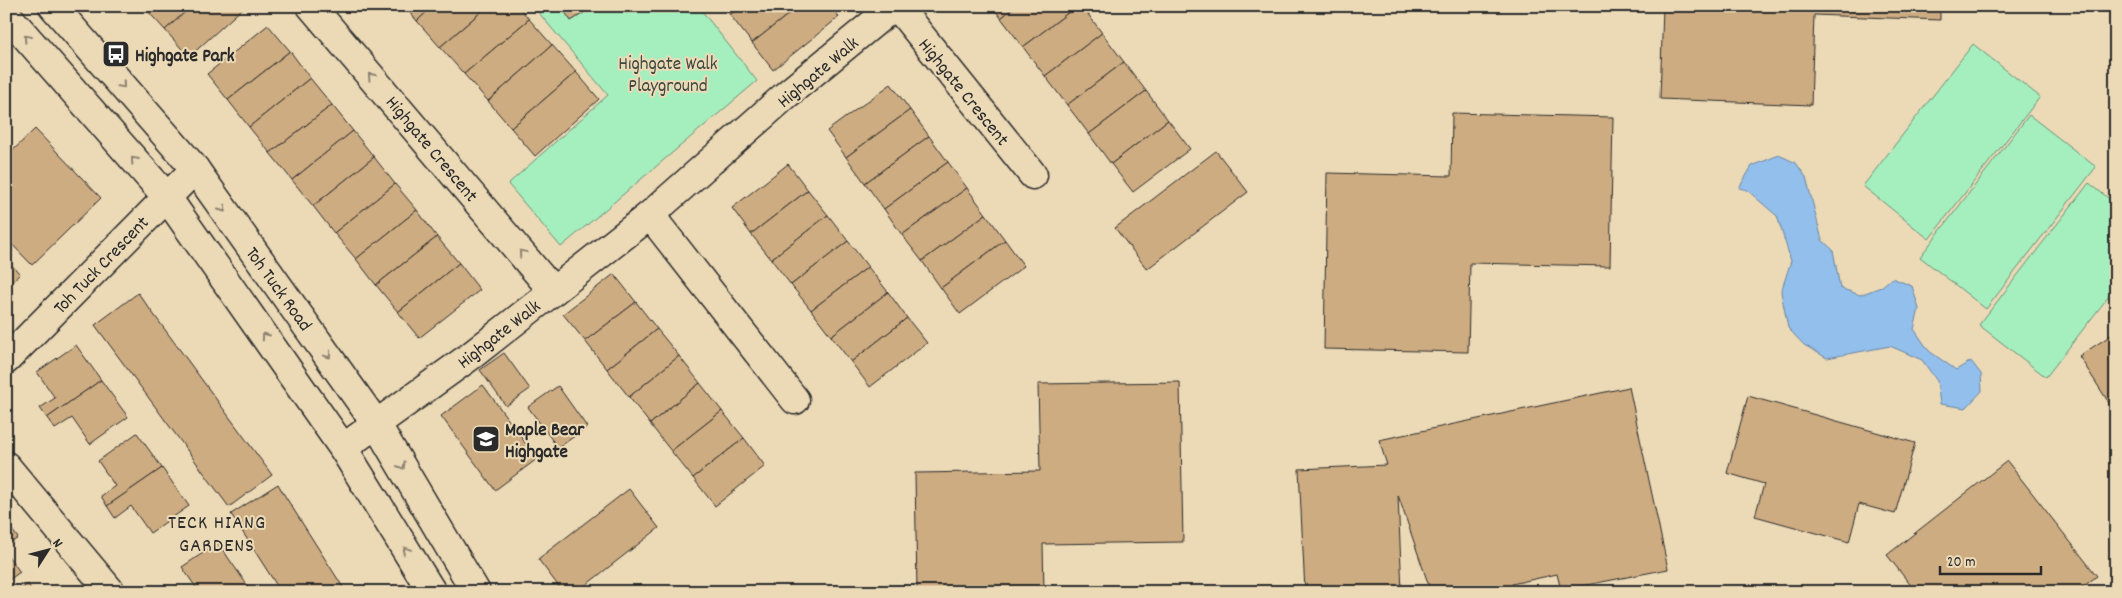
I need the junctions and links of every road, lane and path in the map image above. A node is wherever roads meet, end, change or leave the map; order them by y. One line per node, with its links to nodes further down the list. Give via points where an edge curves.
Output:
1 (53, 6): 5 (street, Toh Tuck Road, one-way to 5)
2 (311, 6): 9 (street, Highgate Crescent, one-way to 2)
3 (896, 6): 6 (street, Highgate Crescent); 8 (street, Highgate Walk, via 786,95)
4 (6, 14): 7 (street, one-way to 4)
5 (195, 169): 7 (street, Toh Tuck Crescent); 12 (street, Toh Tuck Road, one-way to 12)
6 (1033, 175)
7 (166, 196): 10 (street, Toh Tuck Crescent); 13 (street, one-way to 7)
8 (650, 215): 9 (street, Highgate Walk); 11 (street)
9 (553, 291): 12 (street, Highgate Walk)
10 (6, 360)
11 (795, 400)
12 (377, 424): 13 (street, Highgate Walk); 17 (street, Toh Tuck Road, one-way to 17)
13 (343, 448): 16 (street, one-way to 13)
14 (6, 466): 15 (street)
15 (111, 592)
16 (432, 592)
17 (476, 592)

